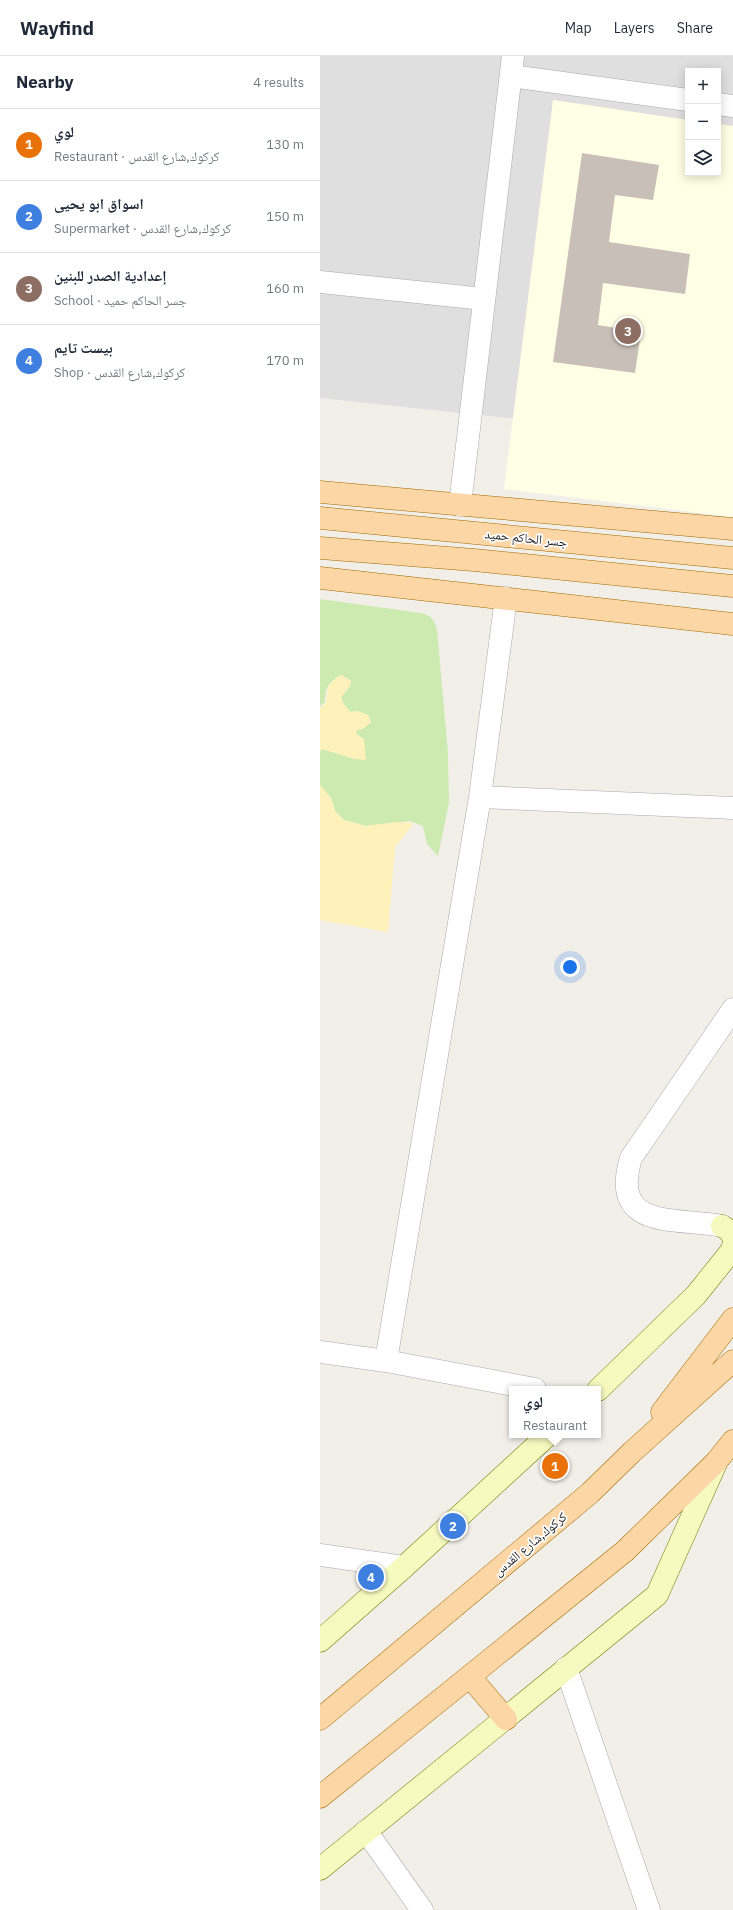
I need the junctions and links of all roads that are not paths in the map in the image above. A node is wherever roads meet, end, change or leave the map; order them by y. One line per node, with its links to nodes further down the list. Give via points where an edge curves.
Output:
1 (512, 66): 2 (street); 6 (street)
2 (685, 99)
3 (721, 104): 4 (street)
4 (733, 106)
5 (320, 282): 6 (street)
6 (484, 299): 8 (street)
7 (320, 492): 8 (main road)
8 (460, 505): 10 (main road)
9 (320, 518): 12 (main road, جسر الحاكم حميد)
10 (733, 529)
11 (320, 548): 14 (main road, جسر الحاكم حميد, via 474,560)
12 (733, 558)
13 (320, 578): 15 (main road)
14 (733, 586)
15 (506, 598): 16 (main road); 17 (street)
16 (733, 624)
17 (480, 797): 18 (street); 24 (street)
18 (733, 808)
19 (733, 1009): 20 (street, via 631,1158 626,1174 628,1190 634,1205 643,1214 656,1219 706,1223)
20 (727, 1232)
21 (733, 1246): 27 (street, via 696,1295)
22 (733, 1319): 30 (main road)
23 (320, 1352): 24 (street)
24 (386, 1361): 26 (street)
25 (733, 1361): 30 (main road, كركوك,شارع القدس)
26 (519, 1386)
27 (601, 1387)
28 (545, 1438): 33 (street)
29 (733, 1441): 31 (main road)
30 (632, 1452): 37 (main road, كركوك,شارع القدس, via 590,1493)
31 (716, 1462): 35 (street, via 657,1595); 36 (main road, via 625,1551)
32 (320, 1555): 33 (street)
33 (404, 1567): 34 (street)
34 (320, 1641)
35 (566, 1668): 38 (street); 43 (street)
36 (470, 1677): 38 (main road); 39 (main road)
37 (320, 1718)
38 (506, 1719): 40 (street)
39 (320, 1797)
40 (366, 1831): 41 (street); 42 (street)
41 (320, 1868)
42 (422, 1910)
43 (649, 1910)

